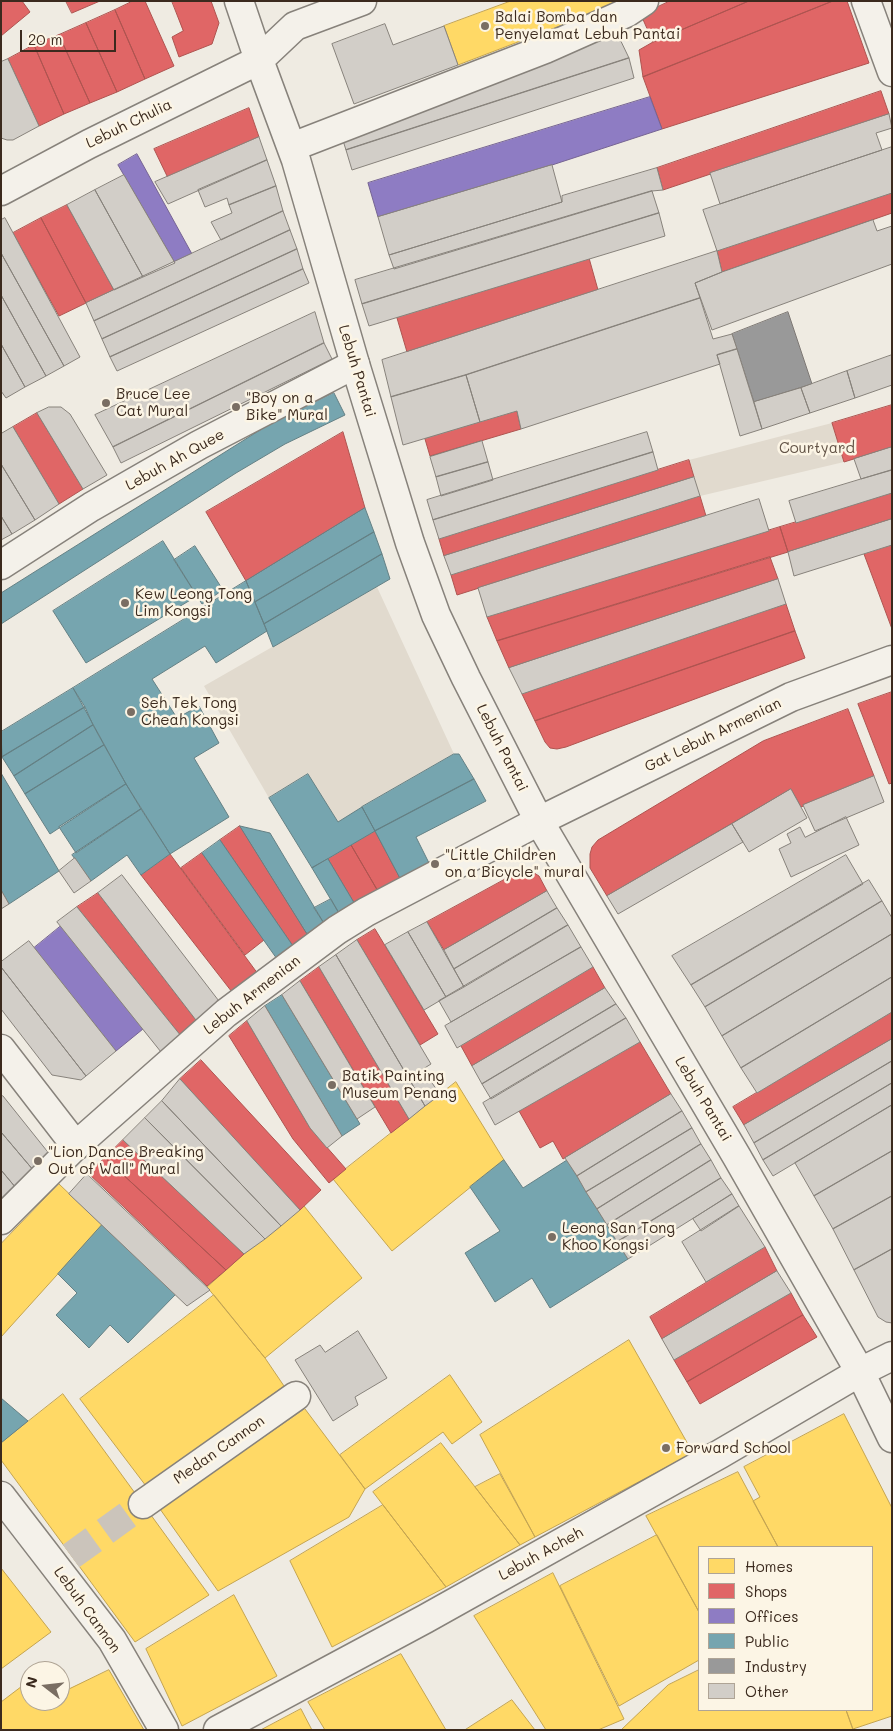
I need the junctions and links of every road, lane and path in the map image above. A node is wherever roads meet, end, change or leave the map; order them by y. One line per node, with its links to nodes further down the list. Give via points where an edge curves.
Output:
1 (239, 1): 5 (street, Lebuh Pantai)
2 (362, 1): 5 (street, Lebuh Chulia, via 295,26)
3 (644, 1): 7 (street, via 626,13 545,49)
4 (866, 1): 6 (street)
5 (259, 60): 7 (street, Lebuh Pantai); 8 (street, Lebuh Chulia, via 88,144)
6 (892, 72)
7 (292, 147): 9 (street, Lebuh Pantai)
8 (1, 192)
9 (355, 364): 10 (street, Lebuh Ah Quee, via 199,444 91,507); 12 (street, Lebuh Pantai, via 410,543 436,615)
10 (1, 565)
11 (892, 660): 12 (street, Gat Lebuh Armenian, via 791,697)
12 (539, 821): 14 (street, Lebuh Armenian, via 337,930 226,1012); 17 (street, Lebuh Pantai)
13 (1, 1049): 14 (street)
14 (76, 1146): 15 (street, Lebuh Armenian)
15 (1, 1220)
16 (892, 1356): 17 (street, Lebuh Acheh)
17 (860, 1372): 19 (street, Lebuh Pantai); 23 (street, Lebuh Acheh, via 442,1610)
18 (296, 1396): 21 (street, Medan Cannon)
19 (892, 1438)
20 (1, 1496): 22 (street, Lebuh Cannon, via 64,1561)
21 (143, 1504)
22 (164, 1730)
23 (218, 1730)

